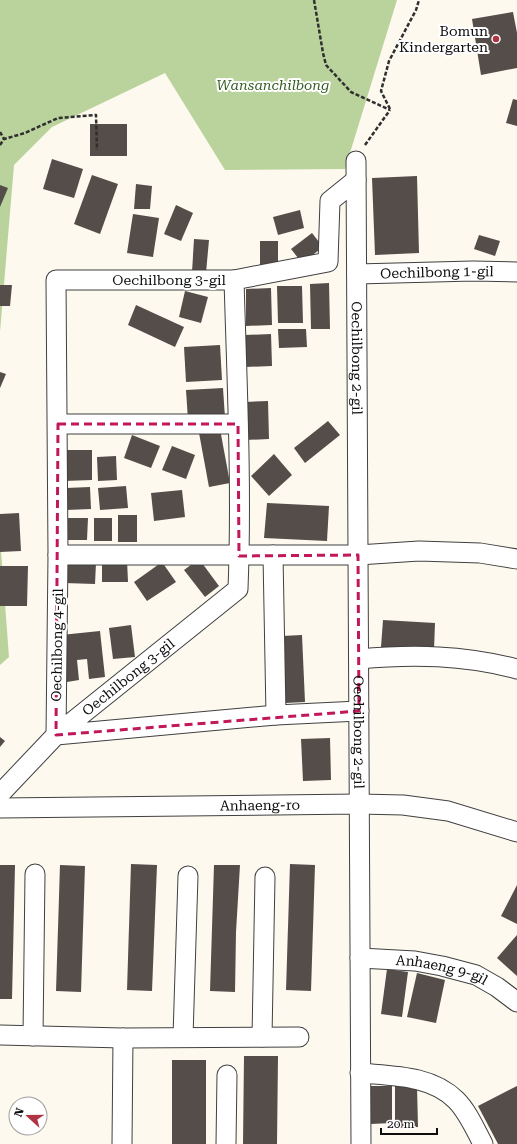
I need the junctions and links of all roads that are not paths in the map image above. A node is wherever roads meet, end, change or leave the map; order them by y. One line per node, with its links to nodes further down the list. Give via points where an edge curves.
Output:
1 (356, 161): 2 (street, Oechilbong 2-gil)
2 (356, 180): 4 (street, Oechilbong 2-gil); 6 (street, via 330,201 328,262)
3 (517, 272): 4 (street, Oechilbong 1-gil)
4 (357, 274): 11 (street, Oechilbong 2-gil)
5 (56, 280): 6 (street, Oechilbong 3-gil); 7 (street, Oechilbong 4-gil)
6 (234, 280): 8 (street, Oechilbong 3-gil)
7 (58, 424): 8 (street); 9 (street, Oechilbong 4-gil)
8 (238, 424): 12 (street, Oechilbong 3-gil)
9 (58, 555): 12 (street); 18 (street, Oechilbong 4-gil)
10 (273, 555): 11 (street); 12 (street); 17 (street)
11 (358, 555): 13 (street, via 419,551 480,553); 14 (street, Oechilbong 2-gil)
12 (239, 556): 18 (street, Oechilbong 3-gil, via 238,589)
13 (517, 559)
14 (358, 659): 15 (street, Oechilbong 2-gil, via 394,656 464,658); 16 (street, Oechilbong 2-gil)
15 (517, 669)
16 (359, 711): 17 (street); 20 (street, Oechilbong 2-gil)
17 (276, 715): 18 (street)
18 (56, 735): 19 (street, Oechilbong 3-gil)
19 (0, 794)
20 (359, 804): 21 (street, Anhaeng-ro); 22 (street, Anhaeng-ro, via 403,805 448,811); 26 (street)
21 (0, 808)
22 (517, 832)
23 (35, 874): 29 (street)
24 (188, 876): 30 (street)
25 (265, 877): 31 (street)
26 (360, 958): 27 (street, Anhaeng 9-gil, via 415,962 476,975); 34 (street)
27 (517, 1002)
28 (0, 1035): 29 (street)
29 (33, 1036): 33 (street)
30 (183, 1037): 31 (street); 33 (street)
31 (262, 1037): 32 (street)
32 (299, 1037)
33 (123, 1038): 36 (street)
34 (360, 1073): 38 (street); 39 (street, via 409,1077 436,1086 455,1099 468,1116)
35 (227, 1075): 37 (street)
36 (122, 1144)
37 (226, 1144)
38 (361, 1144)
39 (483, 1144)

